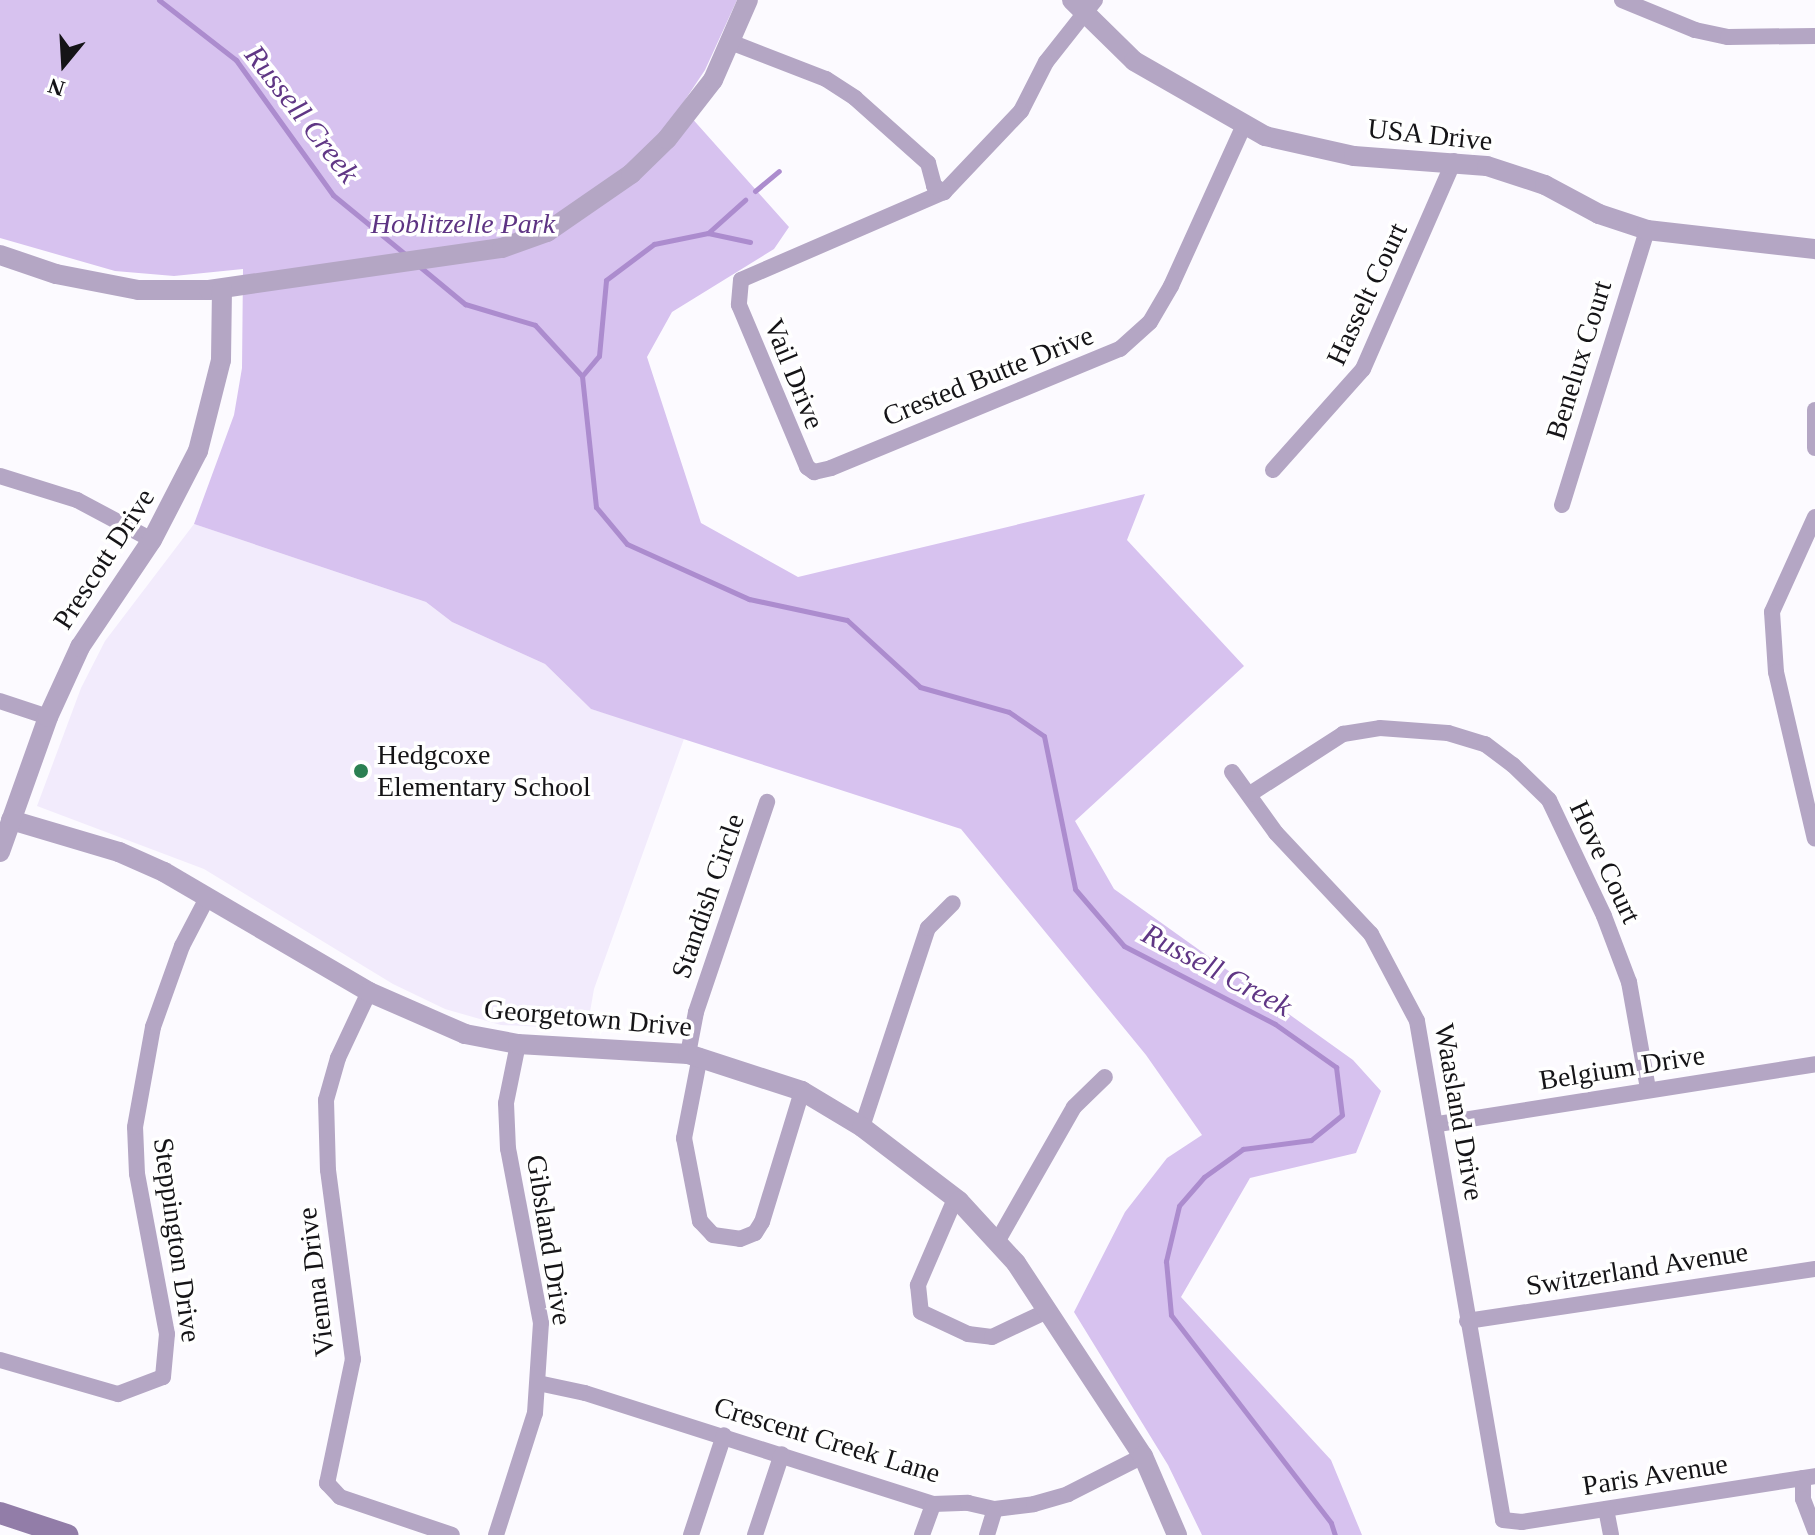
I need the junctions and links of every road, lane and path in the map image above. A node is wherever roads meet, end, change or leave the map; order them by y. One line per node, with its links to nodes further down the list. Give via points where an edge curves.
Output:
1 (748, 0): 5 (street)
2 (1622, 0): 4 (street, via 1695,30 1728,37)
3 (1083, 4): 6 (street, USA Drive, via 1134,61); 8 (street, via 1021,111)
4 (1815, 36)
5 (733, 43): 8 (street, via 826,79 855,98 928,163 934,186); 12 (street, via 683,120 631,174 547,232 491,250)
6 (1243, 127): 7 (street, USA Drive, via 1307,148 1354,156); 16 (street, Crested Butte Drive, via 1171,286 1150,322 1120,349)
7 (1454, 161): 9 (street, USA Drive, via 1545,185 1599,214); 15 (street, Hasselt Court, via 1363,369)
8 (944, 192): 16 (street, Vail Drive, via 748,274 737,289 800,458)
9 (1647, 230): 10 (street, USA Drive); 18 (street, Benelux Court)
10 (1815, 249)
11 (0, 255): 12 (street, via 56,274 138,290)
12 (222, 289): 20 (street, Prescott Drive, via 221,360 211,410 179,496)
13 (1815, 410): 14 (street)
14 (1815, 448)
15 (1273, 470)
16 (814, 472)
17 (0, 476): 20 (street, via 77,500)
18 (1562, 505)
19 (1815, 517): 27 (street, via 1772,612 1776,672)
20 (152, 540): 22 (street, Prescott Drive, via 92,625)
21 (0, 701): 22 (street)
22 (48, 717): 26 (street, Prescott Drive)
23 (1232, 772): 24 (street, Waasland Drive)
24 (1250, 794): 36 (street, Hove Court, via 1343,734 1415,728 1485,744 1549,800 1592,890 1629,982); 38 (street, Waasland Drive, via 1276,833 1371,934 1397,975 1417,1021)
25 (767, 802): 33 (street, Standish Circle, via 696,1012)
26 (11, 820): 28 (street, Prescott Drive); 29 (street, Georgetown Drive, via 119,852)
27 (1815, 839)
28 (0, 852)
29 (208, 896): 31 (street, Georgetown Drive); 45 (street, Steppington Drive, via 182,946 153,1027 135,1127 137,1174 167,1334 163,1377 118,1394)
30 (953, 903): 39 (street, via 928,928)
31 (369, 992): 32 (street, Georgetown Drive, via 465,1034); 58 (street, Vienna Drive, via 338,1058 326,1100 328,1170 353,1359 327,1483 340,1497)
32 (518, 1044): 33 (street, Georgetown Drive); 46 (street, Gibsland Drive, via 506,1103 508,1149 541,1323)
33 (694, 1055): 37 (street, Georgetown Drive); 37 (street, Standish Circle, via 684,1138 700,1221 713,1235 740,1239 755,1233)
34 (1815, 1064): 36 (street, Belgium Drive)
35 (1105, 1077): 41 (street, via 1074,1107)
36 (1648, 1089): 38 (street, Belgium Drive)
37 (802, 1091): 39 (street, Georgetown Drive)
38 (1438, 1124): 44 (street, Waasland Drive)
39 (862, 1127): 40 (street, Georgetown Drive)
40 (955, 1199): 41 (street, Georgetown Drive); 43 (street, via 918,1285 921,1312 968,1334 992,1337)
41 (997, 1242): 43 (street, Georgetown Drive)
42 (1815, 1269): 44 (street, Switzerland Avenue)
43 (1047, 1311): 49 (street, Georgetown Drive)
44 (1467, 1321): 55 (street, Waasland Drive)
45 (0, 1360)
46 (538, 1383): 47 (street, Crescent Creek Lane); 59 (street, Gibsland Drive, via 535,1413)
47 (724, 1435): 48 (street, Crescent Creek Lane); 60 (street)
48 (782, 1454): 51 (street, Crescent Creek Lane); 61 (street)
49 (1143, 1456): 52 (street, Crescent Creek Lane, via 1068,1494); 64 (street, Georgetown Drive)
50 (1809, 1477): 53 (street, Paris Avenue); 56 (street, via 1803,1499)
51 (933, 1504): 52 (street, Crescent Creek Lane); 62 (street)
52 (995, 1509): 63 (street)
53 (1606, 1509): 55 (street, Paris Avenue); 65 (street)
54 (0, 1513): 57 (main road)
55 (1503, 1520)
56 (1815, 1530)
57 (67, 1535)
58 (452, 1535)
59 (496, 1535)
60 (691, 1535)
61 (755, 1535)
62 (922, 1535)
63 (987, 1535)
64 (1177, 1535)
65 (1611, 1535)

